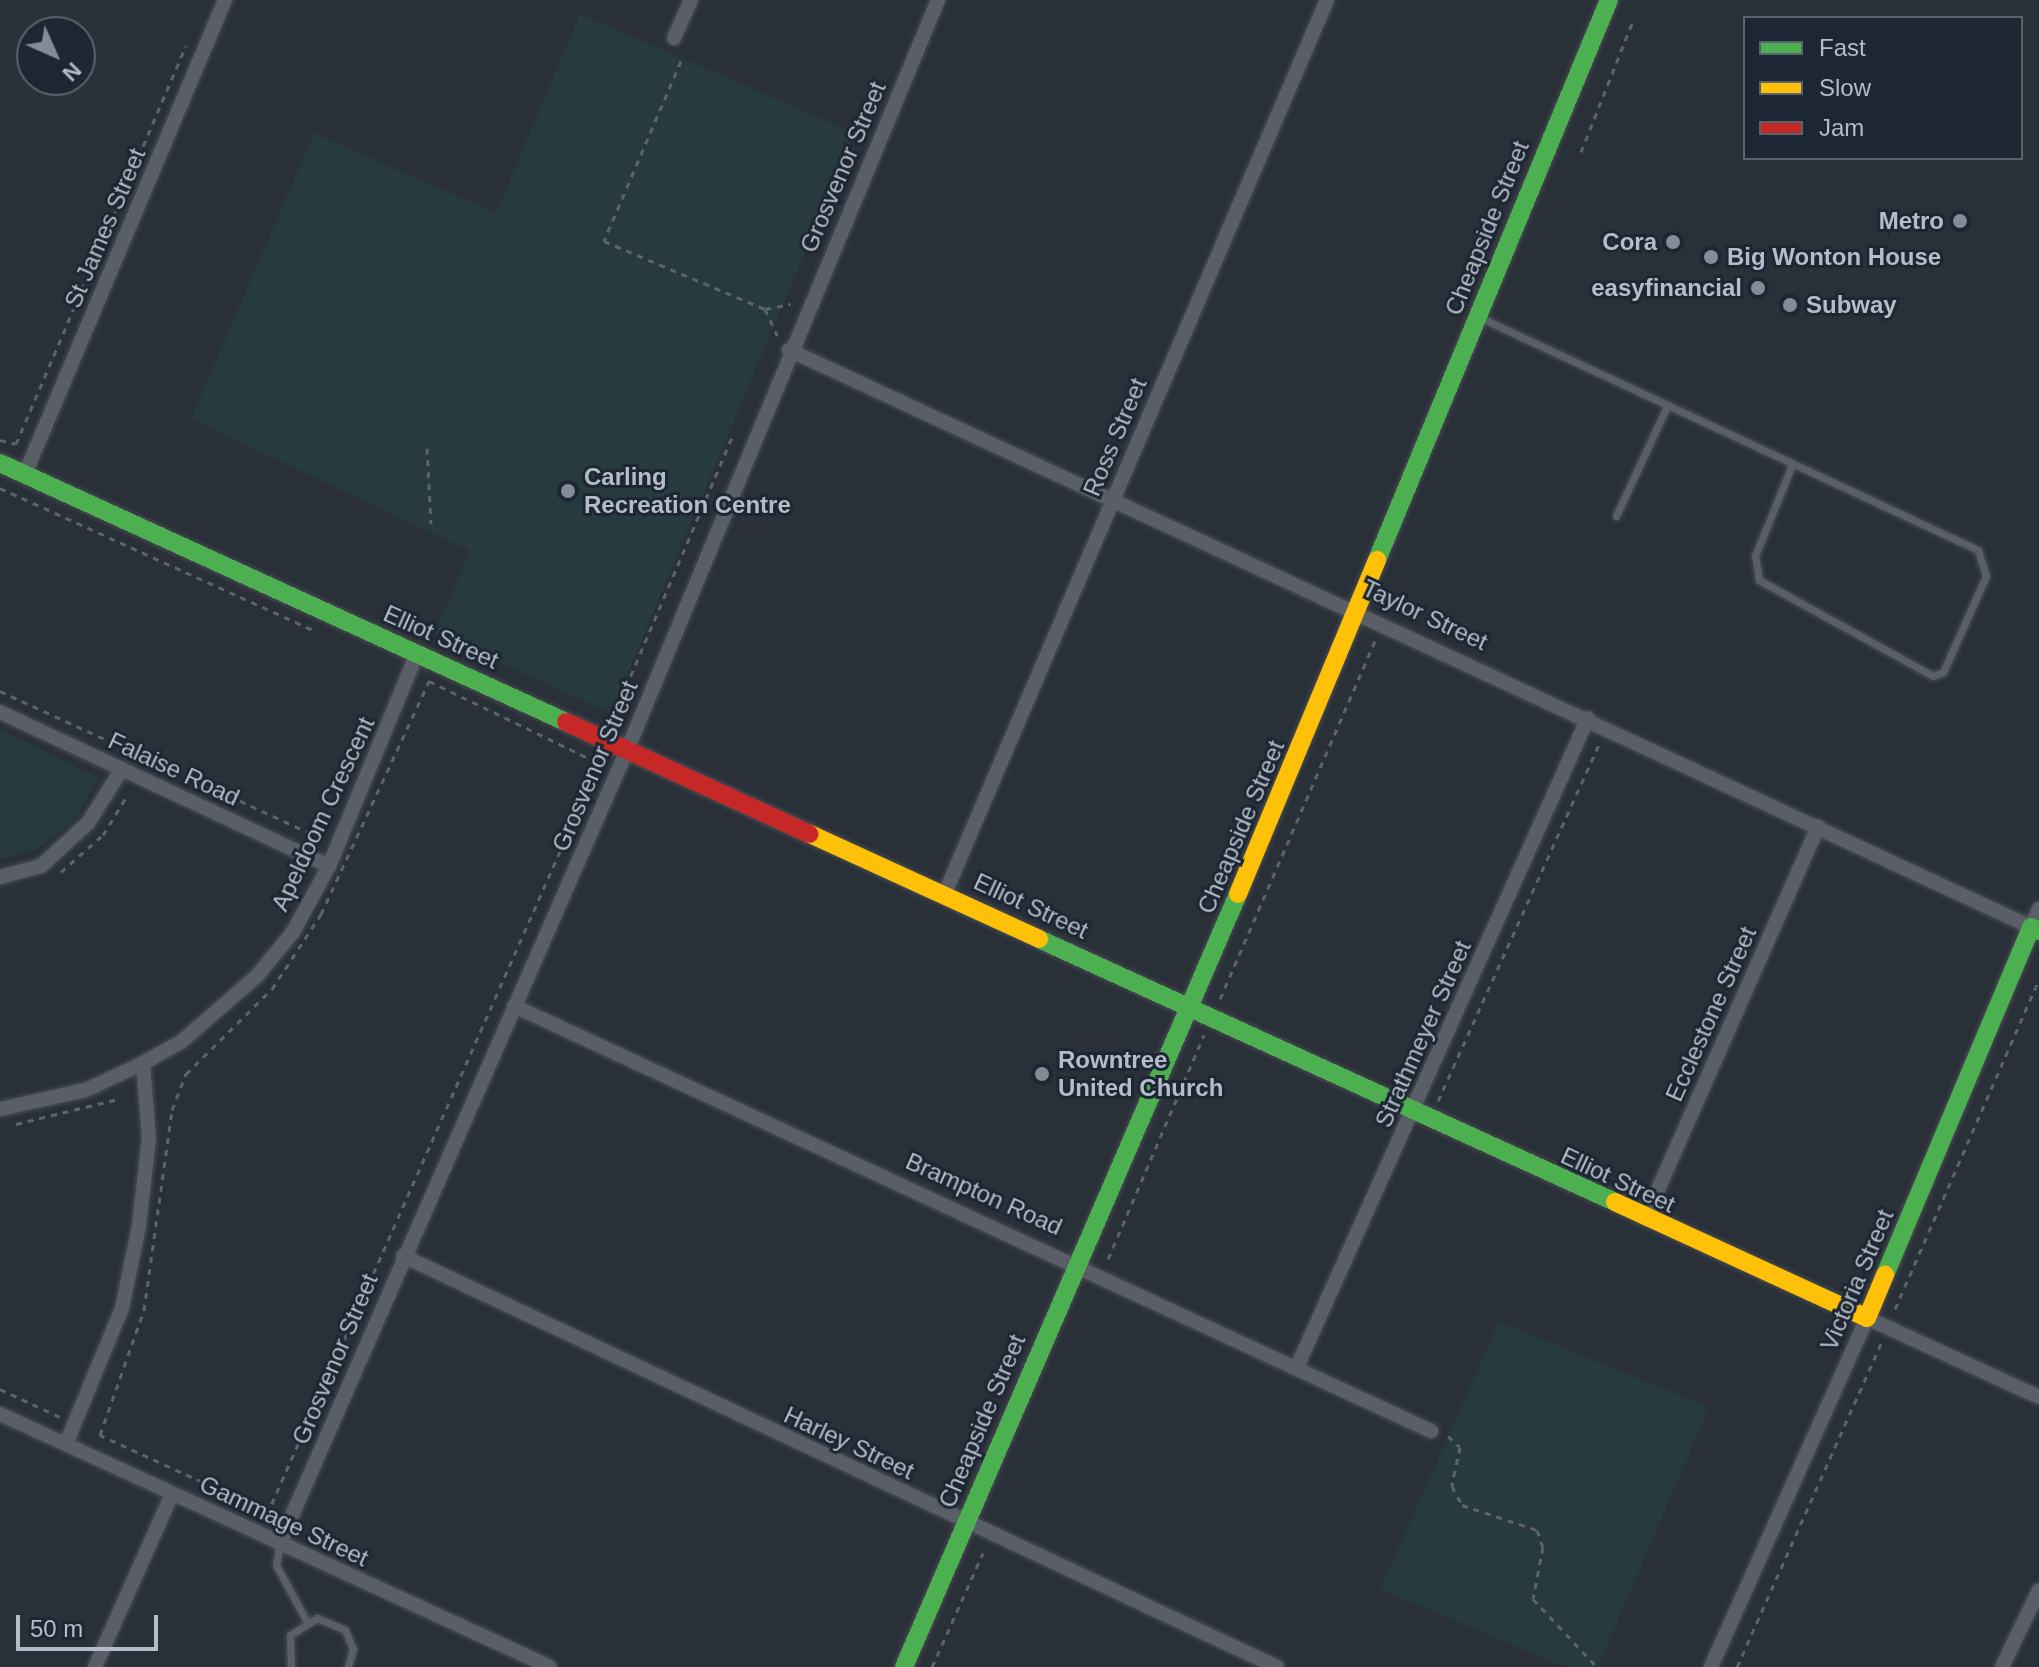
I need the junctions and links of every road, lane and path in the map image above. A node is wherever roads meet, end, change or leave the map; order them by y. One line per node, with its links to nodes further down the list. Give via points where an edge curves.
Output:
1 (225, 0): 22 (street, St James Street)
2 (691, 0): 7 (street)
3 (938, 0): 15 (street, Grosvenor Street)
4 (1327, 0): 24 (street, Ross Street)
5 (1609, 0): 13 (street, Cheapside Street)
6 (1634, 18): 10 (path)
7 (674, 38)
8 (186, 46): 18 (path, via 16,444)
9 (681, 61): 12 (path, via 604,241)
10 (1581, 152)
11 (791, 304): 12 (path)
12 (765, 309): 14 (path)
13 (1478, 316): 16 (lane); 27 (street, Cheapside Street)
14 (777, 335)
15 (789, 350): 24 (street, Taylor Street); 36 (street, Grosvenor Street)
16 (1667, 406): 21 (lane); 25 (lane)
17 (732, 437): 34 (path, via 615,720)
18 (0, 440)
19 (427, 448): 26 (path)
20 (0, 463): 22 (street, Elliot Street)
21 (1792, 465): 21 (lane, via 1985,557 1986,576 1943,672 1933,676 1759,580 1755,556)
22 (25, 474): 30 (street, Elliot Street)
23 (0, 488): 28 (path)
24 (1113, 497): 27 (street, Taylor Street); 42 (street, Ross Street)
25 (1616, 516)
26 (431, 524)
27 (1358, 610): 33 (street, Taylor Street); 47 (street, Cheapside Street)
28 (326, 636)
29 (1376, 639): 48 (path)
30 (417, 654): 36 (street, Elliot Street); 40 (street, Apeldoom Crescent)
31 (0, 691): 39 (path)
32 (0, 712): 37 (street, Falaise Road)
33 (1588, 718): 38 (street, Taylor Street); 53 (street, Strathmeyer Street)
34 (607, 721)
35 (1600, 743): 51 (path)
36 (628, 748): 42 (street, Elliot Street); 46 (street, Grosvenor Street)
37 (122, 769): 40 (street, Falaise Road); 41 (street, via 88,823 41,866)
38 (1818, 826): 44 (street, Taylor Street); 55 (street, Ecclestone Street)
39 (317, 836)
40 (329, 866): 49 (street, Apeldoom Crescent, via 293,932 257,976 191,1035)
41 (0, 877)
42 (945, 893): 47 (street, Elliot Street)
43 (2039, 909): 44 (street, Victoria Street)
44 (2035, 929): 60 (street, Victoria Street)
45 (2039, 980): 59 (path)
46 (514, 1006): 56 (street, Grosvenor Street); 58 (street, Brampton Road)
47 (1191, 1007): 48 (street, Elliot Street); 58 (street, Cheapside Street)
48 (1212, 1017): 53 (street, Elliot Street); 57 (path)
49 (143, 1063): 52 (street, Apeldoom Crescent, via 86,1090); 66 (street, via 149,1138 139,1226 122,1308)
50 (118, 1099): 54 (path)
51 (1436, 1105)
52 (0, 1109)
53 (1413, 1112): 55 (street, Elliot Street); 62 (street, Strathmeyer Street)
54 (11, 1125)
55 (1645, 1219): 60 (street, Elliot Street)
56 (403, 1256): 71 (street, Harley Street); 72 (street, Grosvenor Street)
57 (1108, 1259)
58 (1076, 1260): 62 (street, Brampton Road); 71 (street, Cheapside Street)
59 (1895, 1309)
60 (1867, 1318): 64 (street, Elliot Street); 84 (street, Victoria Street)
61 (1883, 1340): 85 (path)
62 (1297, 1367): 67 (street, Brampton Road)
63 (0, 1389): 66 (path)
64 (2039, 1397)
65 (0, 1414): 69 (street, Gammage Street)
66 (75, 1424): 68 (path); 69 (street)
67 (1431, 1431): 83 (path, via 1460,1447 1452,1486 1462,1505 1537,1530 1543,1547 1533,1599)
68 (100, 1435): 68 (path, via 268,1512 599,763 429,681 321,914 272,989 186,1074 172,1110 144,1310)
69 (66, 1444): 70 (street, Gammage Street)
70 (172, 1494): 72 (street, Gammage Street); 76 (street)
71 (965, 1522): 80 (street, Cheapside Street); 82 (street, Harley Street)
72 (280, 1543): 75 (lane, via 276,1565); 79 (street, Gammage Street)
73 (983, 1553): 81 (path)
74 (2039, 1590): 86 (street)
75 (306, 1620): 77 (lane, via 290,1635); 78 (lane, via 327,1618 345,1630 353,1649)
76 (95, 1667)
77 (291, 1667)
78 (348, 1667)
79 (550, 1667)
80 (904, 1667)
81 (932, 1667)
82 (1277, 1667)
83 (1597, 1667)
84 (1711, 1667)
85 (1737, 1667)
86 (2002, 1667)

